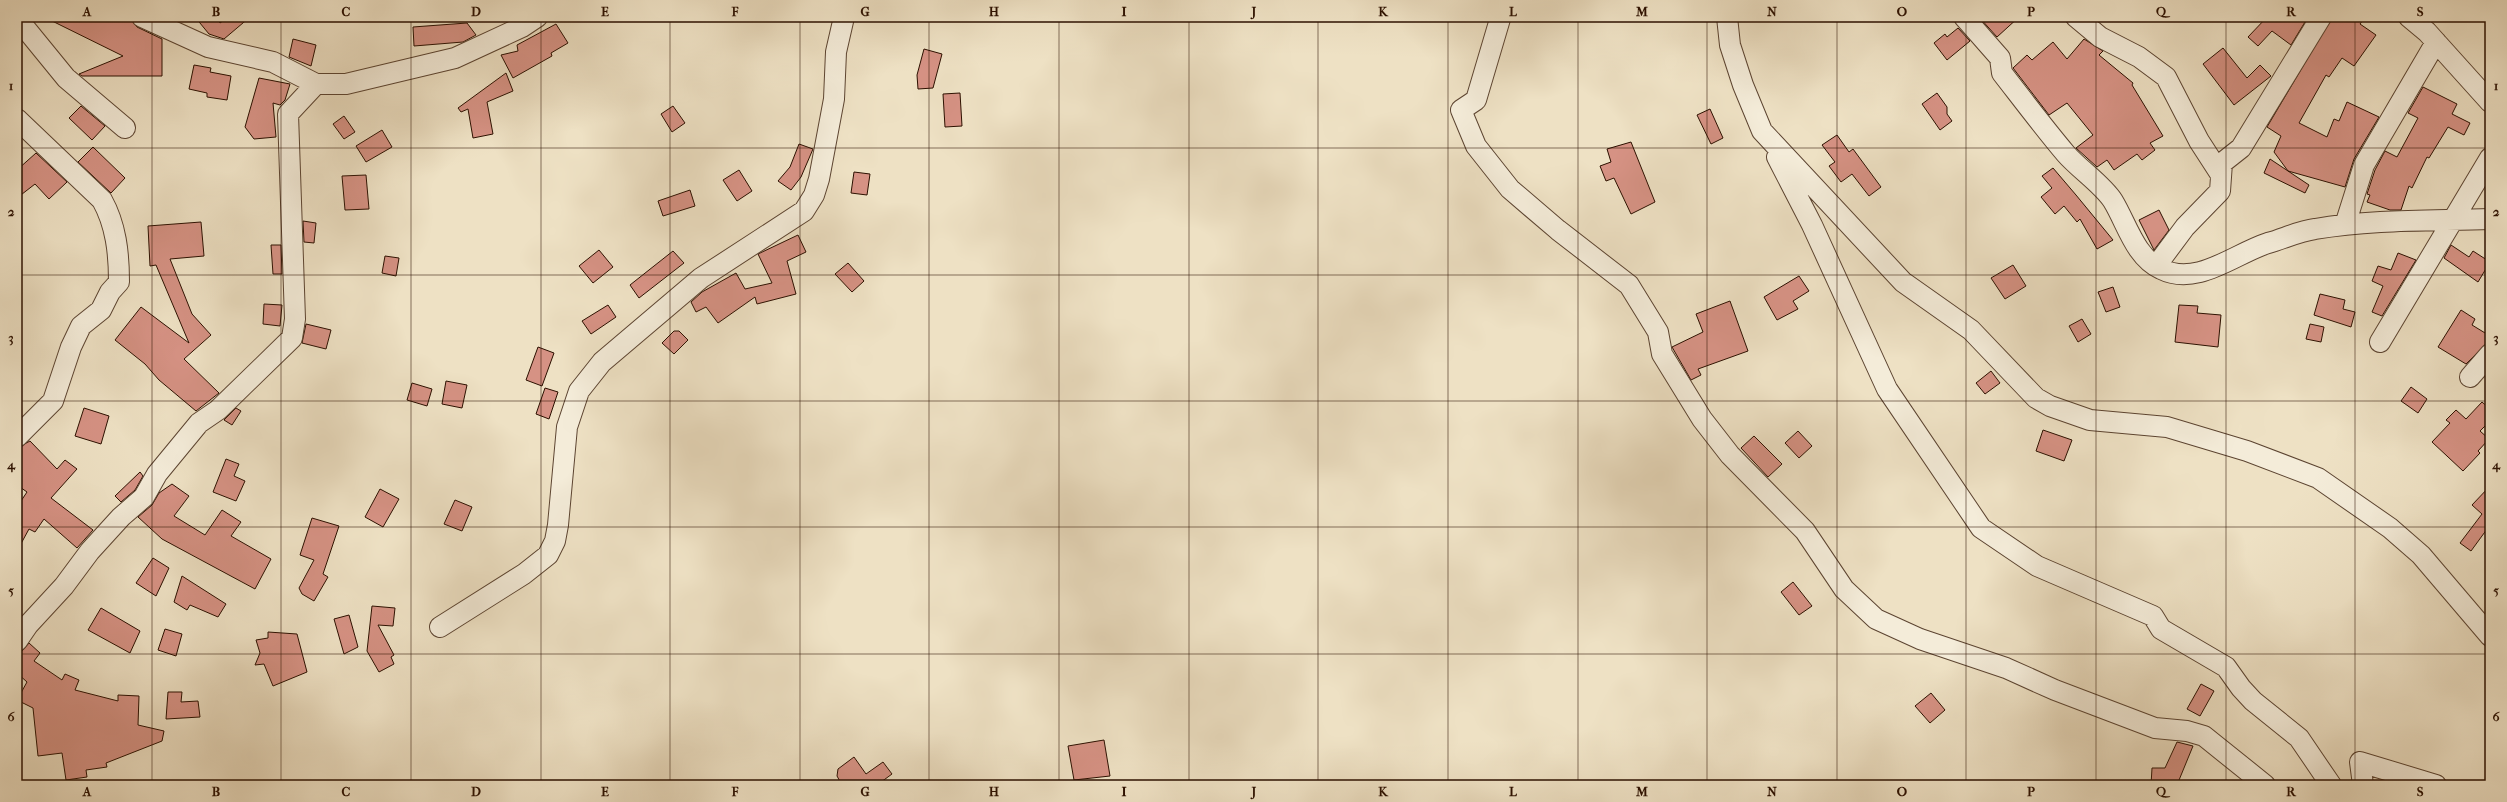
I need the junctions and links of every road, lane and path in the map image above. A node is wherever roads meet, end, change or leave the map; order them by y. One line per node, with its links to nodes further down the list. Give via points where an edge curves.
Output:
1 (142, 17): 10 (street)
2 (537, 17): 13 (street, via 522,27 455,58 346,84)
3 (844, 17): 28 (street, via 836,52 834,99 819,179 814,195 804,211 701,278 602,362 578,391 567,427 558,525 548,555 524,574)
4 (1727, 17): 17 (street, via 1730,45)
5 (1964, 17): 23 (street, via 2000,58 2002,73 2067,154 2112,199 2133,241 2147,261)
6 (2076, 17): 19 (street, via 2100,37 2139,57 2166,77 2199,141)
7 (2321, 17): 19 (street, via 2241,148 2222,163)
8 (2409, 17): 12 (street)
9 (1500, 19): 31 (street, via 1476,100 1461,110 1476,146 1510,189 1629,285 1658,332 1662,354 1702,419 1730,455 1805,531 1844,589 1876,619 1920,638 2006,668 2055,690 2155,728 2187,731 2204,736)
10 (172, 22): 13 (street, via 208,47 273,62)
11 (17, 24): 16 (street, via 26,29 66,78)
12 (2436, 42): 14 (street); 22 (street, via 2364,165)
13 (316, 84): 30 (street, via 288,114 295,311 292,338 218,410 199,423 158,474 144,497 100,540)
14 (2490, 102)
15 (17, 119): 27 (street, via 102,200 111,217 119,260 119,282 110,292 101,310 81,326 71,347 53,401)
16 (125, 128)
17 (1762, 131): 29 (street, via 1902,282 1971,330 2036,398 2050,406 2090,420 2166,427 2247,450 2318,478 2390,528 2421,555); 32 (street, via 1812,225 1887,389 1981,528 2037,566 2153,616 2161,629 2226,667 2249,696 2299,738)
18 (2490, 158): 21 (street)
19 (2221, 175): 23 (street, via 2220,191 2185,227)
20 (2490, 219): 21 (street)
21 (2452, 220): 22 (street, via 2386,221); 24 (street)
22 (2346, 225): 23 (street, via 2313,229 2248,250 2195,274 2181,275)
23 (2156, 266)
24 (2380, 342)
25 (2490, 354): 26 (street)
26 (2470, 377)
27 (17, 437)
28 (440, 627)
29 (2490, 636)
30 (17, 641)
31 (2265, 785)
32 (2331, 785)
33 (2363, 785): 34 (street, via 2360,762)
34 (2436, 785)

